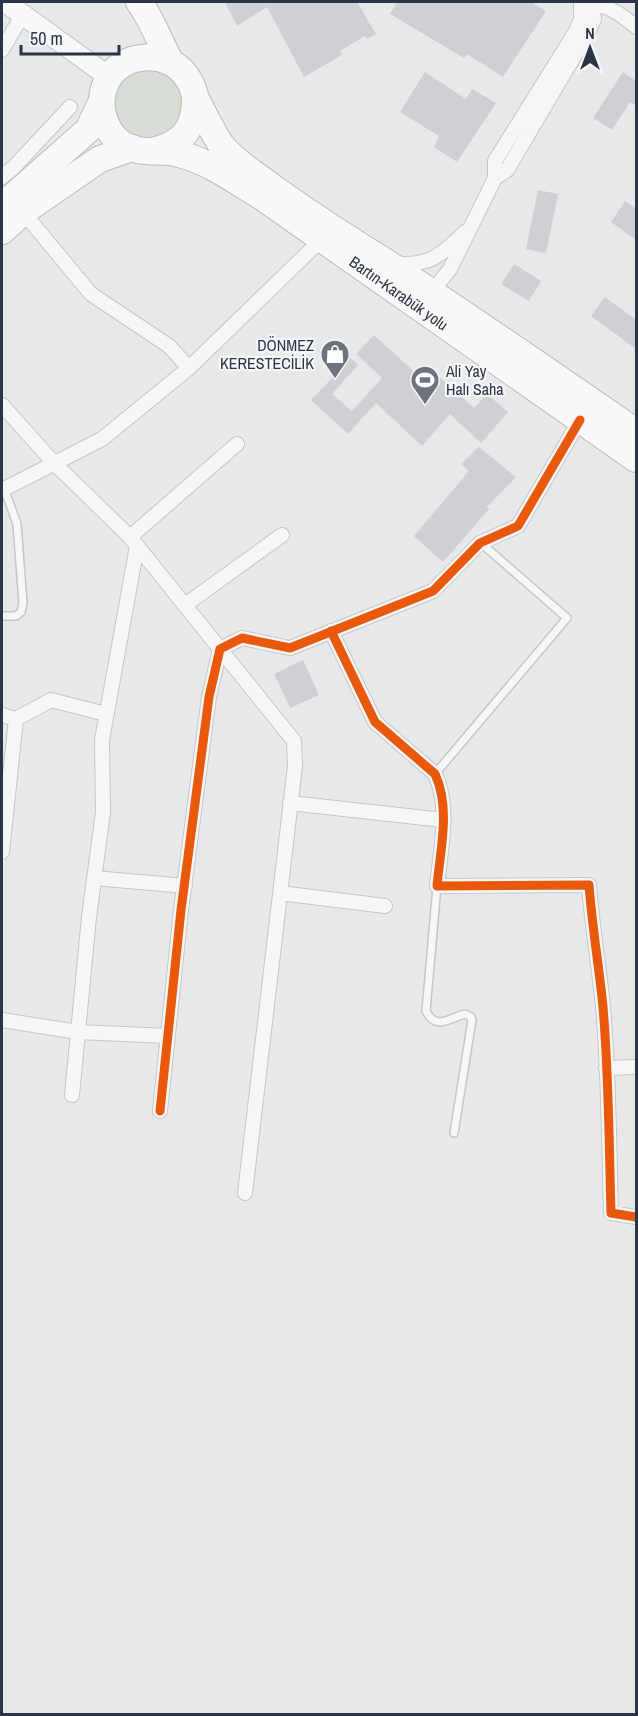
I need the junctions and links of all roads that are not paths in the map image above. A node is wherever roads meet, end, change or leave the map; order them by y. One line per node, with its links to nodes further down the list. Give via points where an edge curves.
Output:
1 (5, 2): 5 (main road)
2 (122, 2): 8 (highway, via 137,24)
3 (139, 2): 9 (highway, Bartın-Karabük yolu)
4 (587, 3): 6 (street, via 607,7); 17 (street, via 594,18 588,33 507,170 495,178)
5 (22, 14): 7 (street); 10 (main road)
6 (636, 27)
7 (2, 50)
8 (134, 58): 9 (highway); 10 (highway)
9 (170, 61): 11 (highway, Bartın-Karabük yolu, via 190,82)
10 (109, 76): 12 (highway)
11 (195, 97): 14 (highway, via 195,113 180,140 166,148); 20 (highway, Bartın-Karabük yolu, via 222,146 248,170)
12 (100, 105): 14 (highway, via 111,134 122,144); 16 (highway, via 88,130)
13 (70, 106): 15 (street)
14 (142, 150): 16 (highway, via 100,159); 19 (highway, Bartın-Karabük yolu, via 178,153 207,164)
15 (2, 177)
16 (12, 209): 18 (highway); 25 (street, via 91,294 170,346)
17 (471, 227): 20 (street, via 430,261); 21 (street)
18 (2, 231)
19 (322, 239): 22 (highway, Bartın-Karabük yolu); 25 (street)
20 (384, 261): 23 (highway, Bartın-Karabük yolu)
21 (450, 269): 23 (street); 24 (street, via 444,284 445,295)
22 (390, 287): 23 (street, via 408,292); 27 (highway, Bartın-Karabük yolu)
23 (428, 291): 24 (highway, Bartın-Karabük yolu)
24 (453, 307): 28 (highway, Bartın-Karabük yolu)
25 (189, 368): 31 (street, via 102,439)
26 (2, 405): 31 (street)
27 (580, 420): 30 (highway, Bartın-Karabük yolu); 35 (street, via 518,526)
28 (636, 432)
29 (237, 444): 34 (street)
30 (636, 459)
31 (54, 463): 32 (street); 34 (street)
32 (3, 489): 37 (lane, via 17,524 23,603 16,616)
33 (282, 536): 36 (street)
34 (134, 541): 36 (street); 40 (street)
35 (480, 543): 38 (street, via 433,591); 43 (lane, via 567,618)
36 (185, 605): 39 (street)
37 (2, 616)
38 (331, 631): 39 (street, via 290,648 242,638); 43 (street, via 375,722)
39 (220, 649): 44 (street, via 294,741); 48 (street, via 209,696)
40 (106, 714): 42 (street, via 51,700); 47 (street, via 102,740 103,812)
41 (2, 715): 42 (street)
42 (16, 718): 46 (street)
43 (435, 774): 45 (street, via 442,795)
44 (290, 803): 45 (street); 50 (street)
45 (443, 820): 49 (street)
46 (2, 852)
47 (94, 878): 48 (street); 53 (street)
48 (184, 886): 54 (street)
49 (437, 886): 56 (street, via 589,885); 59 (lane, via 426,1011 437,1022 465,1014 472,1020)
50 (280, 893): 51 (street); 60 (street)
51 (385, 906)
52 (2, 1020): 53 (street)
53 (78, 1032): 54 (street); 57 (street)
54 (168, 1036): 58 (street)
55 (636, 1067): 56 (street)
56 (606, 1068): 61 (street, via 611,1213)
57 (72, 1095)
58 (160, 1111)
59 (454, 1133)
60 (245, 1193)
61 (636, 1217)

